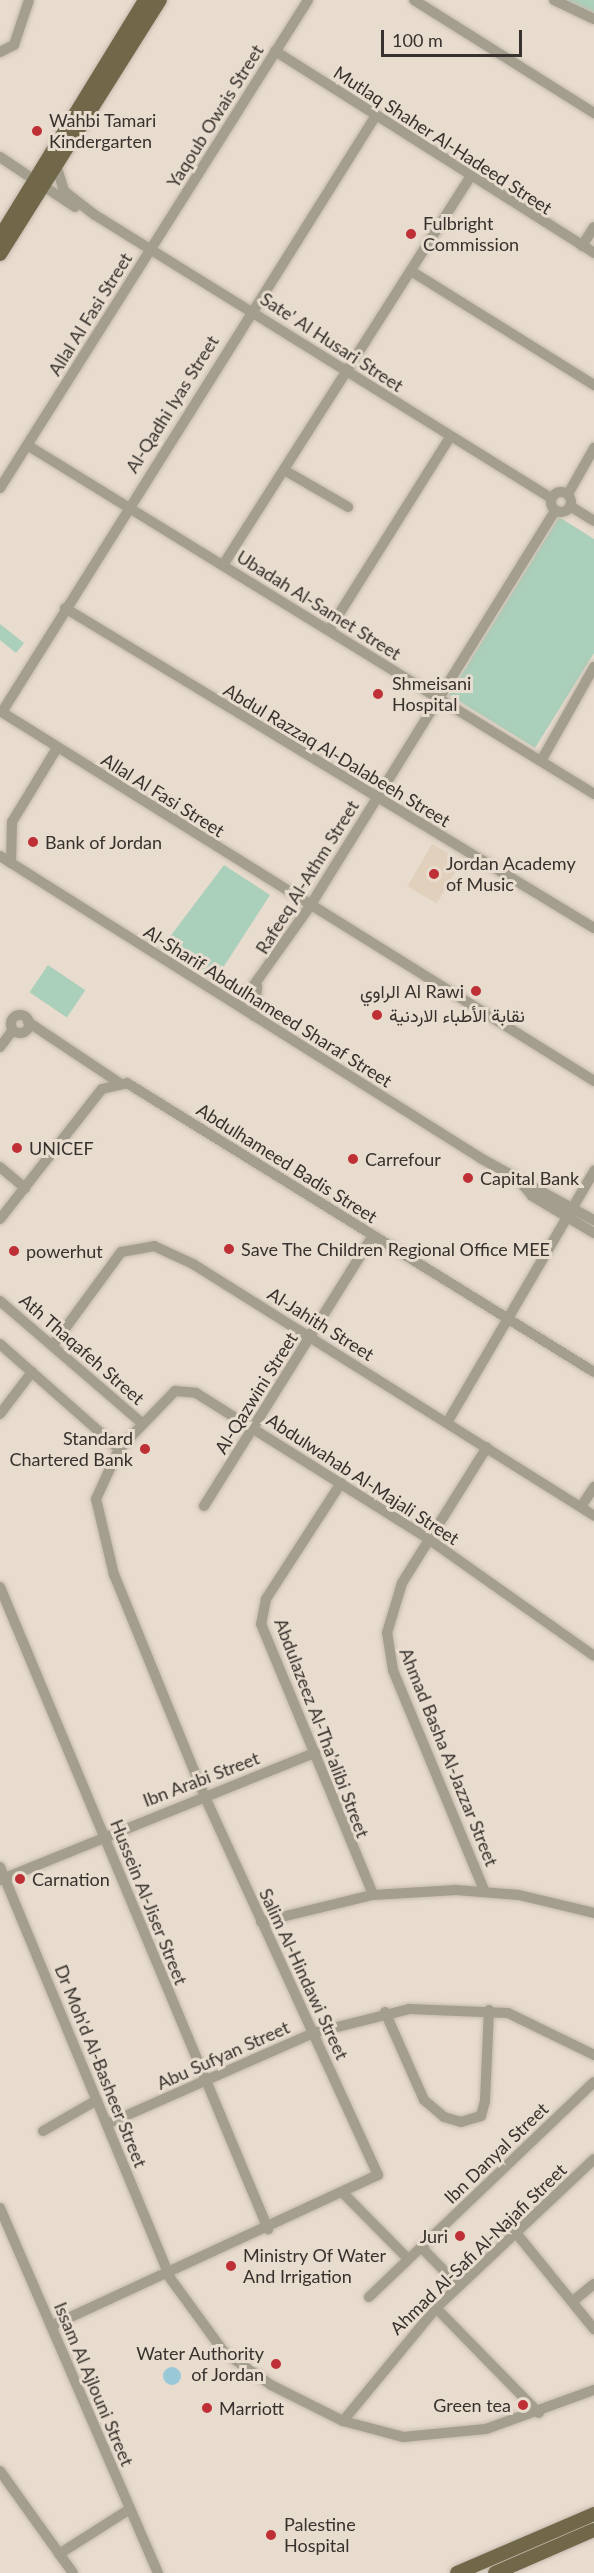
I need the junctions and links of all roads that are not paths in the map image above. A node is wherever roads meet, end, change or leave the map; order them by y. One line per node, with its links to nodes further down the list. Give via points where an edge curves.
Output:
1 (29, 0): 9 (street, via 14,45)
2 (145, 0): 15 (main road)
3 (160, 0): 13 (main road)
4 (308, 0): 8 (street, Yaqoub Owais Street)
5 (414, 0): 10 (street)
6 (554, 0): 7 (street)
7 (594, 19)
8 (275, 51): 11 (street, Mutlaq Shaher Al-Hadeed Street); 20 (street, Yaqoub Owais Street)
9 (0, 52)
10 (594, 113)
11 (375, 117): 14 (street, Mutlaq Shaher Al-Hadeed Street); 24 (street, Al-Qadhi Iyas Street)
12 (0, 156): 15 (street)
13 (57, 168): 15 (main road); 16 (street, via 64,191)
14 (470, 178): 19 (street, Mutlaq Shaher Al-Hadeed Street); 23 (street)
15 (41, 183): 16 (street); 18 (main road); 22 (main road)
16 (95, 215): 20 (street, Sate' Al Husari Street)
17 (594, 227): 19 (street)
18 (0, 237)
19 (582, 246): 21 (street, Mutlaq Shaher Al-Hadeed Street)
20 (151, 249): 24 (street, Sate' Al Husari Street); 28 (street, Allal Al Fasi Street)
21 (594, 253)
22 (0, 254)
23 (411, 271): 25 (street); 26 (street)
24 (251, 308): 25 (street, Sate' Al Husari Street); 35 (street, Al-Qadhi Iyas Street)
25 (347, 371): 27 (street, Sate' Al Husari Street); 30 (street)
26 (594, 385)
27 (450, 438): 33 (street, Sate' Al Husari Street); 41 (street)
28 (27, 444): 31 (street, Allal Al Fasi Street); 35 (street, Ubadah Al-Samet Street)
29 (594, 448): 32 (street)
30 (284, 470): 36 (street); 39 (street)
31 (0, 488)
32 (568, 494): 33 (street, via 559,491); 34 (street)
33 (551, 498): 37 (street)
34 (570, 506): 37 (street); 38 (street)
35 (127, 507): 39 (street, Ubadah Al-Samet Street); 40 (street, Al-Qadhi Iyas Street)
36 (348, 507)
37 (555, 511): 43 (street, Rafeeq Al-Athm Street)
38 (594, 521)
39 (223, 565): 41 (street, Ubadah Al-Samet Street)
40 (65, 608): 44 (street, Al-Qadhi Iyas Street); 48 (street, Abdul Razzaq Al-Dalabeeh Street)
41 (329, 630): 43 (street, Ubadah Al-Samet Street)
42 (594, 667): 46 (street)
43 (438, 698): 46 (street, Ubadah Al-Samet Street); 48 (street, Rafeeq Al-Athm Street)
44 (1, 711): 45 (street, Allal Al Fasi Street)
45 (57, 748): 49 (street); 53 (street, Allal Al Fasi Street)
46 (541, 761): 47 (street, Ubadah Al-Samet Street)
47 (594, 794)
48 (376, 799): 53 (street, Rafeeq Al-Athm Street); 54 (street, Abdul Razzaq Al-Dalabeeh Street)
49 (12, 822): 50 (street); 52 (street)
50 (0, 831)
51 (0, 856): 52 (street, Al-Sharif Abdulhameed Sharaf Street)
52 (11, 863): 56 (street, Al-Sharif Abdulhameed Sharaf Street)
53 (310, 906): 55 (street, Rafeeq Al-Athm Street); 60 (street, Allal Al Fasi Street)
54 (594, 928)
55 (258, 986): 56 (street, Rafeeq Al-Athm Street); 57 (street, Rafeeq Al-Athm Street)
56 (239, 1006): 57 (street, Al-Sharif Abdulhameed Sharaf Street)
57 (254, 1016): 63 (street, Al-Sharif Abdulhameed Sharaf Street)
58 (0, 1047): 59 (street, Abdulhameed Badis Street, via 13,1030 25,1031 28,1022 93,1060)
59 (118, 1082): 64 (street, via 102,1089); 70 (street, Abdulhameed Badis Street, via 136,1087)
60 (594, 1082)
61 (0, 1167): 64 (street)
62 (594, 1171): 65 (street)
63 (520, 1181): 65 (street, Al-Sharif Abdulhameed Sharaf Street, via 538,1184); 66 (street, Al-Sharif Abdulhameed Sharaf Street, via 527,1192)
64 (25, 1188): 67 (street)
65 (574, 1207): 66 (street); 68 (street, Al-Sharif Abdulhameed Sharaf Street)
66 (568, 1217): 69 (street, Al-Sharif Abdulhameed Sharaf Street); 72 (street)
67 (0, 1219)
68 (594, 1220)
69 (594, 1233)
70 (373, 1236): 72 (street, Abdulhameed Badis Street); 73 (street, Al-Qazwini Street)
71 (0, 1301): 75 (street, Ath Thaqafeh Street)
72 (508, 1319): 77 (street, Abdulhameed Badis Street); 79 (street)
73 (311, 1337): 75 (street, Al-Jahith Street, via 194,1264 145,1245 121,1252); 79 (street, Al-Jahith Street); 81 (street, Al-Qazwini Street)
74 (0, 1344): 76 (street)
75 (53, 1345): 80 (street, Ath Thaqafeh Street)
76 (32, 1372): 78 (street); 83 (street)
77 (594, 1372)
78 (0, 1414)
79 (448, 1421): 82 (street, Al-Jahith Street)
80 (142, 1423): 81 (street, Abdulwahab Al-Majali Street, via 175,1391 187,1390); 83 (street, Abdulwahab Al-Majali Street)
81 (253, 1428): 84 (street, Abdulwahab Al-Majali Street); 86 (street, Al-Qazwini Street)
82 (487, 1447): 87 (street, Al-Jahith Street); 89 (street, Ahmad Basha Al-Jazzar Street)
83 (119, 1449): 93 (street, Salim Al-Hindawi Street, via 99,1483 98,1517 114,1575)
84 (341, 1484): 89 (street, Abdulwahab Al-Majali Street); 92 (street, Abdulazeez Al-Tha'alibi Street, via 261,1611 261,1624)
85 (594, 1487): 87 (street)
86 (204, 1506)
87 (581, 1507): 88 (street, Al-Jahith Street)
88 (594, 1516)
89 (427, 1538): 91 (street, Abdulwahab Al-Majali Street); 97 (street, Ahmad Basha Al-Jazzar Street, via 395,1597 388,1653)
90 (0, 1587): 94 (street, Hussein Al-Jiser Street)
91 (594, 1656)
92 (315, 1753): 93 (street, Ibn Arabi Street); 98 (street, Abdulazeez Al-Tha'alibi Street)
93 (204, 1795): 94 (street, Ibn Arabi Street); 100 (street, Salim Al-Hindawi Street)
94 (104, 1835): 96 (street, Ibn Arabi Street); 105 (street, Hussein Al-Jiser Street)
95 (0, 1867): 96 (street, Dr Moh'd Al-Basheer Street)
96 (2, 1879): 107 (street, Dr Moh'd Al-Basheer Street)
97 (484, 1890): 98 (street); 99 (street)
98 (373, 1895): 100 (street)
99 (589, 1911)
100 (261, 1922): 103 (street, Salim Al-Hindawi Street)
101 (489, 2010): 102 (street, Abu Sufyan Street); 102 (street, via 485,2101 481,2116 461,2122 444,2117 424,2100); 104 (street, Abu Sufyan Street, via 525,2018)
102 (385, 2012): 103 (street, Abu Sufyan Street)
103 (312, 2033): 105 (street, Abu Sufyan Street); 111 (street, Salim Al-Hindawi Street, via 378,2173)
104 (594, 2055)
105 (206, 2082): 108 (street, Abu Sufyan Street); 113 (street, Hussein Al-Jiser Street)
106 (594, 2082): 115 (street, Ibn Danyal Street)
107 (97, 2100): 108 (street, Dr Moh'd Al-Basheer Street); 109 (street)
108 (107, 2124): 117 (street, Dr Moh'd Al-Basheer Street)
109 (44, 2131)
110 (594, 2159): 114 (street, Ahmad Al-Safi Al-Najafi Street)
111 (344, 2194): 113 (street, Salim Al-Hindawi Street); 116 (street)
112 (0, 2208): 124 (street, Issam Al Ajlouni Street)
113 (268, 2229): 117 (street, Salim Al-Hindawi Street)
114 (516, 2233): 119 (street, Ahmad Al-Safi Al-Najafi Street); 121 (street)
115 (421, 2247): 116 (street, Ibn Danyal Street); 119 (street)
116 (408, 2259): 120 (street, Ibn Danyal Street)
117 (168, 2275): 124 (street, Salim Al-Hindawi Street); 127 (street, Dr Moh'd Al-Basheer Street, via 224,2352 271,2385)
118 (594, 2284): 121 (street)
119 (458, 2285): 122 (street, Ahmad Al-Safi Al-Najafi Street)
120 (369, 2297)
121 (573, 2301): 123 (street)
122 (436, 2308): 126 (street); 127 (street, Ahmad Al-Safi Al-Najafi Street)
123 (594, 2329)
124 (52, 2330): 129 (street, Issam Al Ajlouni Street)
125 (594, 2390): 126 (street, Dr Moh'd Al-Basheer Street)
126 (540, 2413): 127 (street, Dr Moh'd Al-Basheer Street, via 486,2429 416,2438)
127 (343, 2421)
128 (0, 2470): 132 (street)
129 (130, 2509): 132 (street); 134 (street, Issam Al Ajlouni Street)
130 (594, 2514): 135 (main road)
131 (594, 2530): 136 (main road)
132 (59, 2554): 133 (street)
133 (73, 2573)
134 (158, 2573)
135 (457, 2573)
136 (495, 2573)

